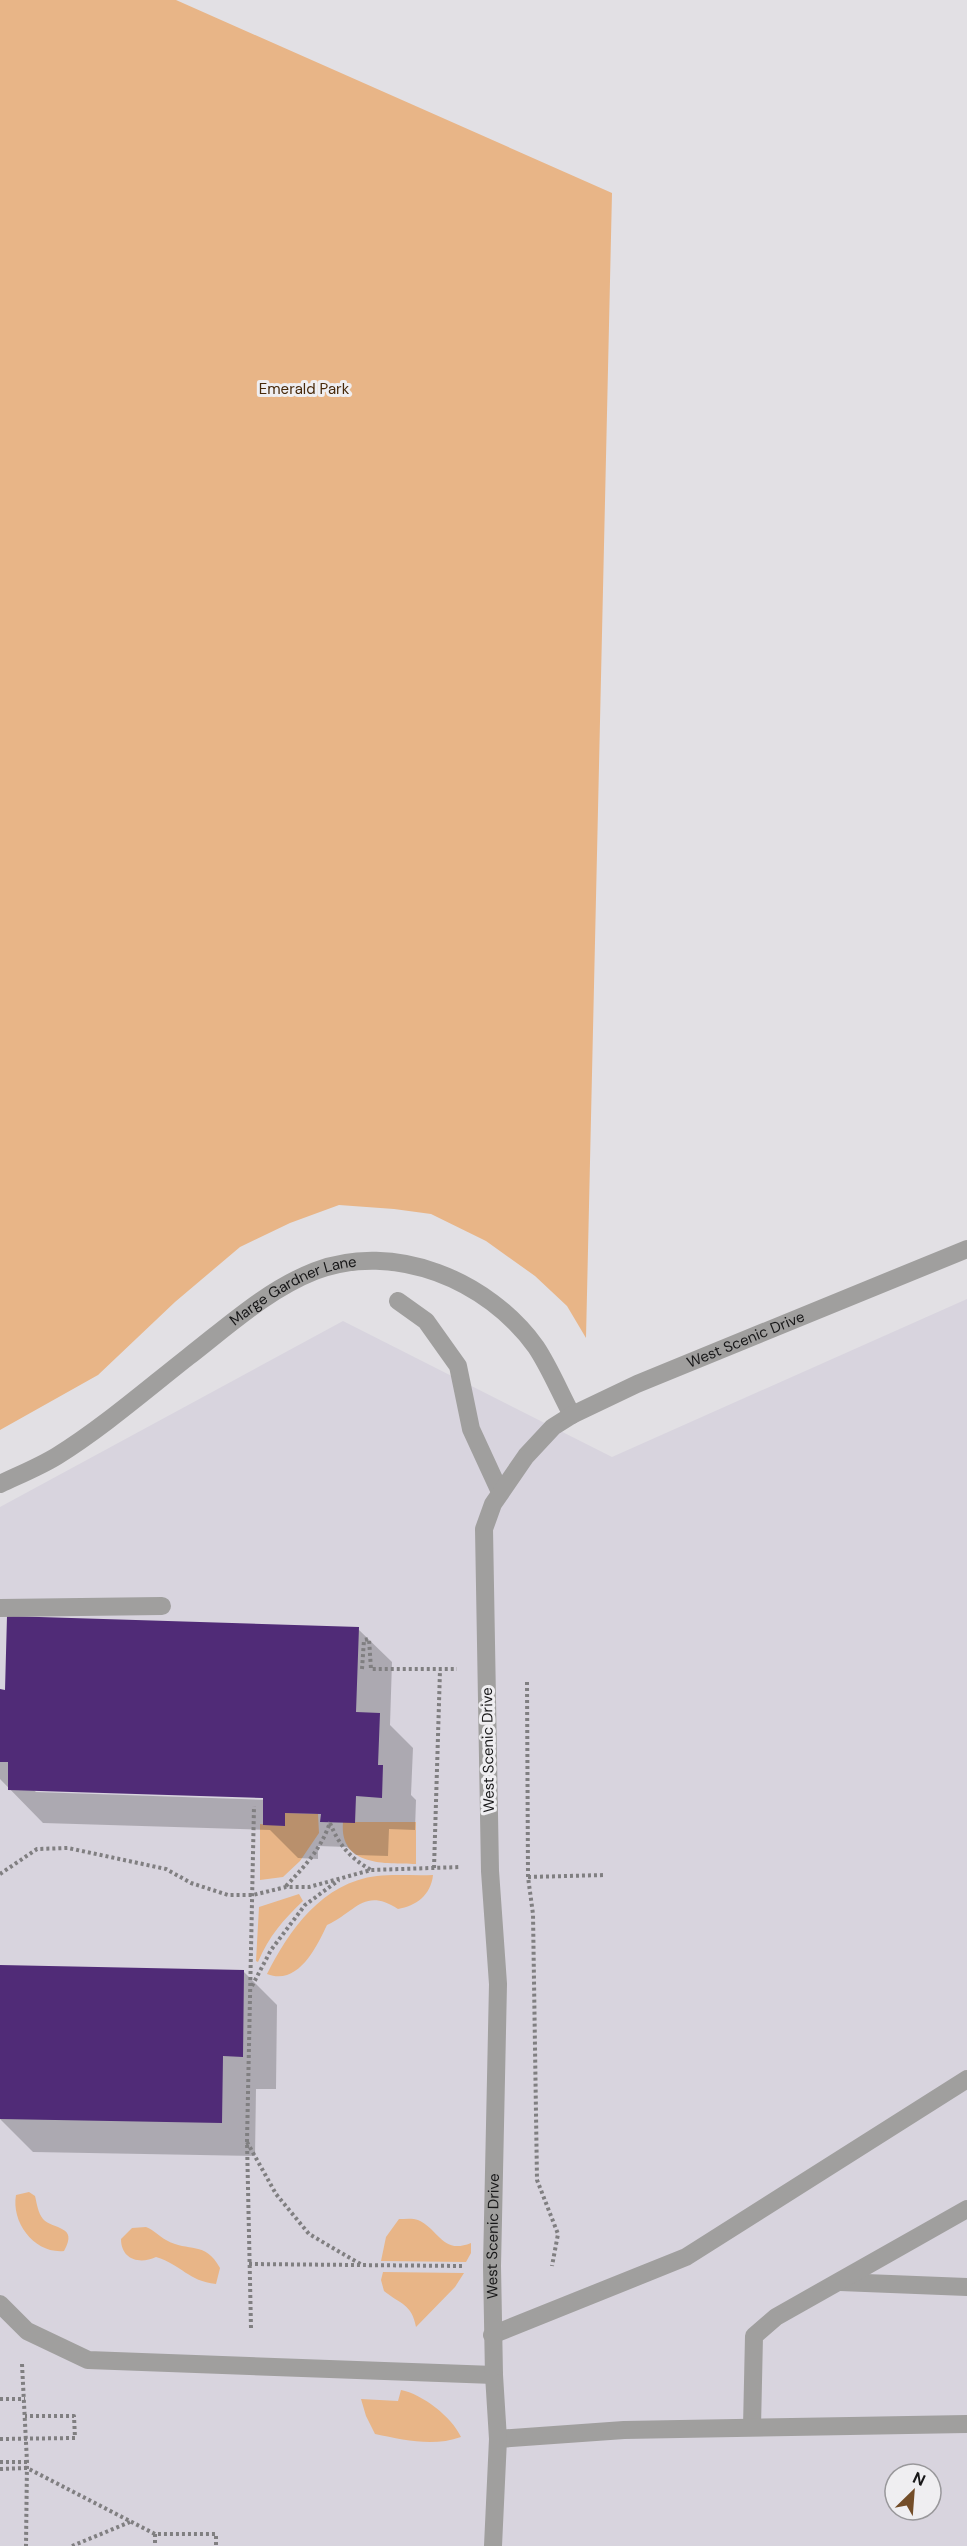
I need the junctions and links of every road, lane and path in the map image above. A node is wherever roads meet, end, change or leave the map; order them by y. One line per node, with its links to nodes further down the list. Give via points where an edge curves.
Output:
1 (967, 1249): 3 (street, West Scenic Drive, via 636,1383)
2 (398, 1301): 5 (street, via 426,1321 458,1366 471,1429)
3 (572, 1415): 4 (street, Marge Gardner Lane, via 537,1348 497,1306 444,1275 411,1264 350,1262 316,1271 284,1286 57,1456); 5 (street, West Scenic Drive, via 553,1427)
4 (0, 1484)
5 (500, 1492): 35 (street, West Scenic Drive, via 484,1529 490,1871 498,1984)
6 (162, 1606): 7 (street)
7 (0, 1608)
8 (464, 1668): 10 (path)
9 (362, 1669): 10 (path, via 364,1640 369,1639 371,1669)
10 (440, 1670): 14 (path)
11 (527, 1682): 19 (path)
12 (254, 1806): 22 (path)
13 (471, 1867): 14 (path)
14 (434, 1868): 15 (path)
15 (371, 1870): 18 (path); 21 (path, via 342,1848 330,1822 310,1861)
16 (0, 1874): 22 (path, via 37,1849 68,1848 166,1869 191,1883 228,1895)
17 (606, 1875): 19 (path)
18 (342, 1877): 21 (path, via 309,1887); 23 (path, via 305,1905 271,1950)
19 (528, 1877): 20 (path); 30 (path, via 533,1914 537,2180 558,2234)
20 (521, 1878)
21 (286, 1887): 22 (path)
22 (253, 1895): 23 (path)
23 (251, 1987): 25 (path)
24 (967, 2079): 35 (street, via 686,2257)
25 (247, 2141): 27 (path); 28 (path, via 276,2194 309,2234)
26 (967, 2209): 31 (street)
27 (249, 2264): 28 (path); 34 (path)
28 (363, 2266): 29 (path)
29 (464, 2266)
30 (552, 2266)
31 (838, 2282): 32 (street); 42 (street, via 776,2317 754,2336)
32 (967, 2287)
33 (0, 2304): 37 (street, via 27,2331 88,2360)
34 (251, 2328)
35 (492, 2335): 37 (street, West Scenic Drive)
36 (22, 2355): 39 (path)
37 (494, 2375): 45 (street, West Scenic Drive)
38 (0, 2399): 39 (path)
39 (25, 2399): 40 (path)
40 (25, 2416): 44 (path); 44 (path, via 74,2416 75,2438)
41 (967, 2424): 42 (street)
42 (752, 2427): 45 (street, via 624,2430)
43 (0, 2439): 44 (path)
44 (27, 2439): 47 (path)
45 (498, 2439): 55 (street, West Scenic Drive)
46 (0, 2462): 47 (path)
47 (27, 2465): 48 (path); 49 (path); 51 (path)
48 (0, 2469)
49 (131, 2521): 50 (path); 52 (path)
50 (155, 2534): 53 (path); 54 (path, via 216,2534)
51 (26, 2546)
52 (72, 2546)
53 (155, 2546)
54 (216, 2546)
55 (493, 2546)

